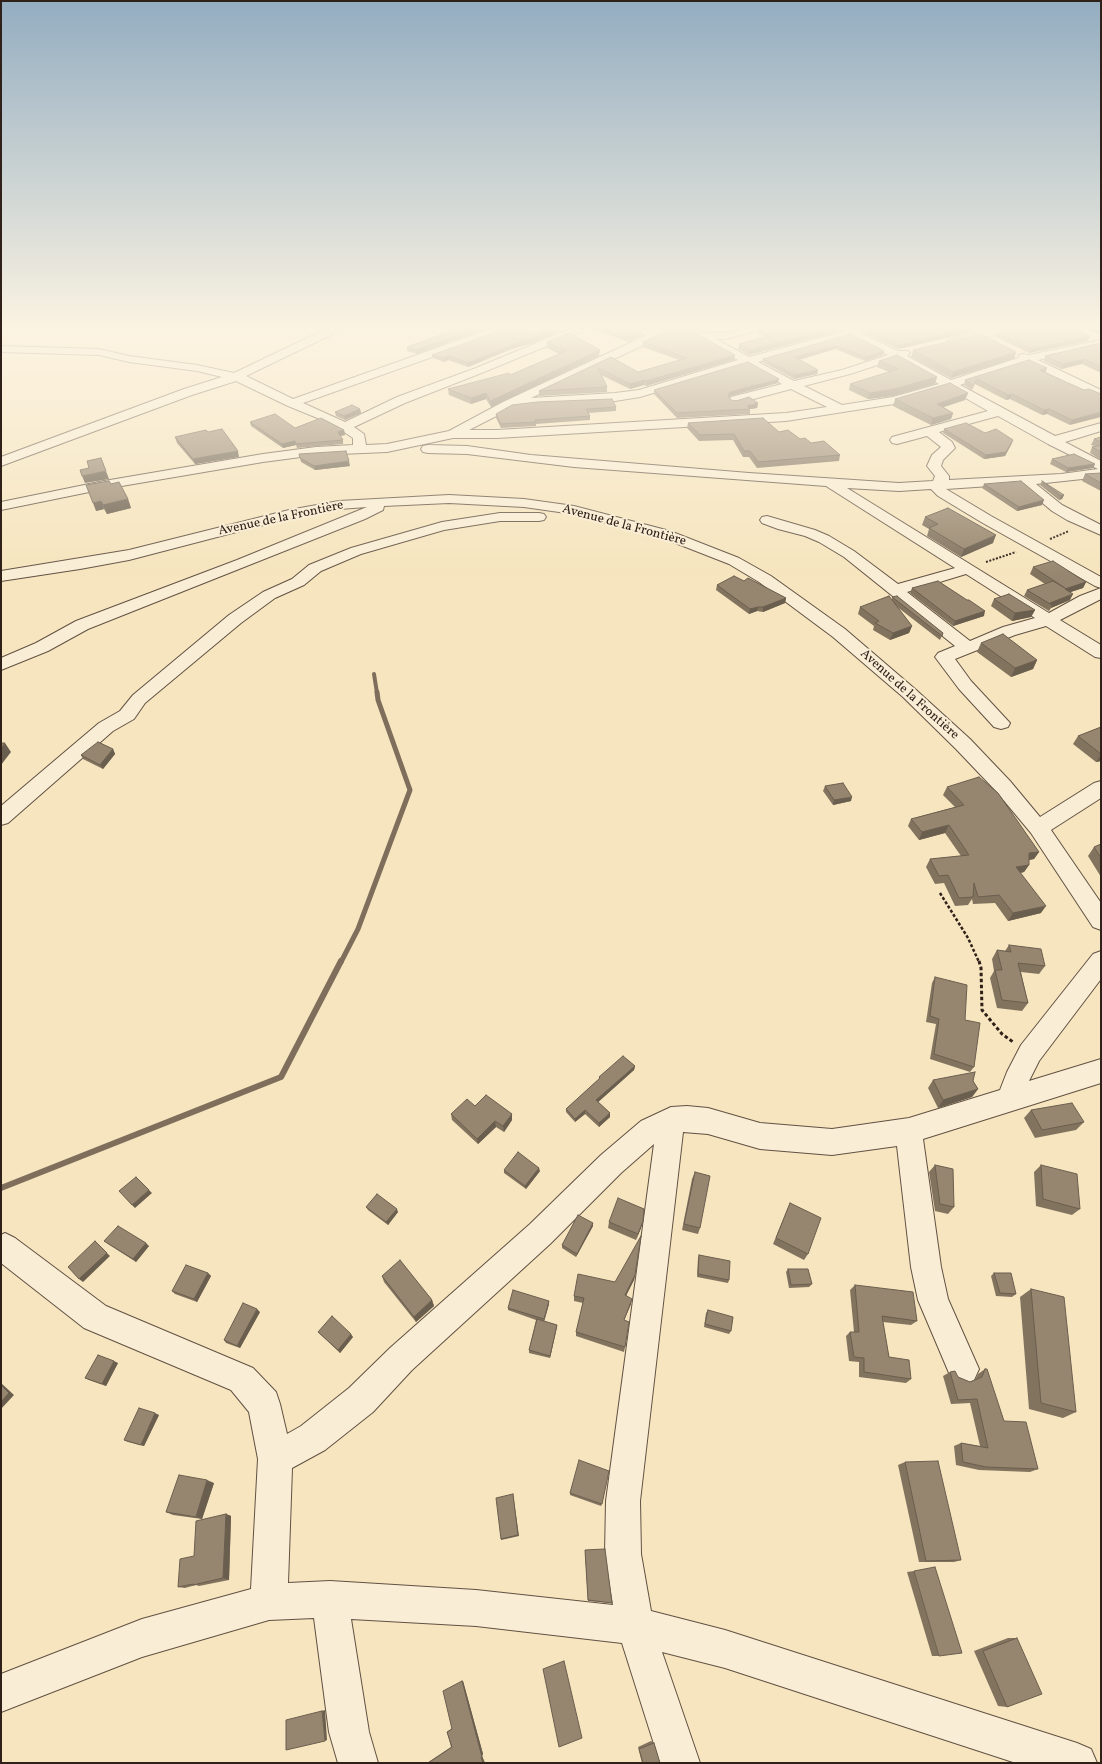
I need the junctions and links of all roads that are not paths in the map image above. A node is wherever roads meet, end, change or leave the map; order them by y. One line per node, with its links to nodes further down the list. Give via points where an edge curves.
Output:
1 (139, 410): 16 (street)
2 (311, 410): 8 (street)
3 (379, 410): 8 (street)
4 (499, 410): 11 (street)
5 (825, 410): 11 (street, via 786,417 497,434)
6 (996, 410): 7 (street)
7 (999, 412): 10 (street); 13 (street)
8 (344, 427): 15 (street, via 359,437)
9 (1101, 427): 13 (street)
10 (930, 431): 12 (street); 21 (street, via 948,445 934,463 942,476 942,480)
11 (453, 434): 14 (street)
12 (897, 440)
13 (1053, 442): 17 (street)
14 (387, 448): 15 (street); 20 (street, via 467,450 531,459)
15 (360, 449): 23 (street, via 316,451 263,458 104,485)
16 (1, 462)
17 (1101, 466)
18 (1101, 473): 19 (street)
19 (1023, 480): 21 (street); 26 (street, via 1057,508)
20 (826, 482): 21 (street, via 898,487); 29 (street)
21 (935, 486): 31 (street, via 958,503)
22 (390, 501): 28 (street, Avenue de la Frontière, via 449,499 524,503 574,510); 30 (street, Avenue de la Frontière, via 289,514 129,555); 37 (street, via 271,552 82,625 42,647)
23 (1, 506)
24 (1101, 518): 26 (street)
25 (767, 520): 32 (street, via 824,539 849,554)
26 (1087, 524): 27 (street)
27 (1101, 531)
28 (665, 534): 40 (street, via 553,518 500,517 442,526 356,551 321,565 298,582 269,595 235,619 139,699 127,715 106,727); 41 (street, Avenue de la Frontière, via 734,561 766,579 840,633 963,744)
29 (967, 569): 32 (street); 34 (street)
30 (1, 576)
31 (1101, 583)
32 (896, 590): 35 (street)
33 (1101, 593): 34 (street, via 1086,598)
34 (1048, 620): 35 (street); 36 (street)
35 (967, 647): 38 (street, via 946,655 944,660)
36 (1101, 653)
37 (1, 665)
38 (1001, 723)
39 (1101, 788): 41 (street)
40 (1, 818)
41 (1038, 828): 42 (street, Avenue de la Frontière)
42 (1101, 921)
43 (1101, 961): 45 (street, via 1030,1053 1016,1080)
44 (1101, 1071): 45 (street)
45 (1010, 1099): 47 (street)
46 (671, 1120): 47 (street, via 708,1121 760,1136 832,1142); 50 (street, via 651,1130 611,1164 540,1234 401,1359 361,1400 313,1438); 53 (street, via 623,1501 623,1554)
47 (909, 1131): 49 (street, via 926,1267 934,1300)
48 (5, 1248): 50 (street, via 95,1317 242,1379 264,1404)
49 (963, 1369)
50 (275, 1459): 52 (street)
51 (330, 1599): 52 (street); 53 (street, via 476,1608); 55 (street, via 349,1732)
52 (269, 1602): 54 (street, via 142,1638)
53 (635, 1626): 56 (street); 57 (street, via 725,1649)
54 (1, 1693)
55 (358, 1763)
56 (680, 1763)
57 (1077, 1763)

